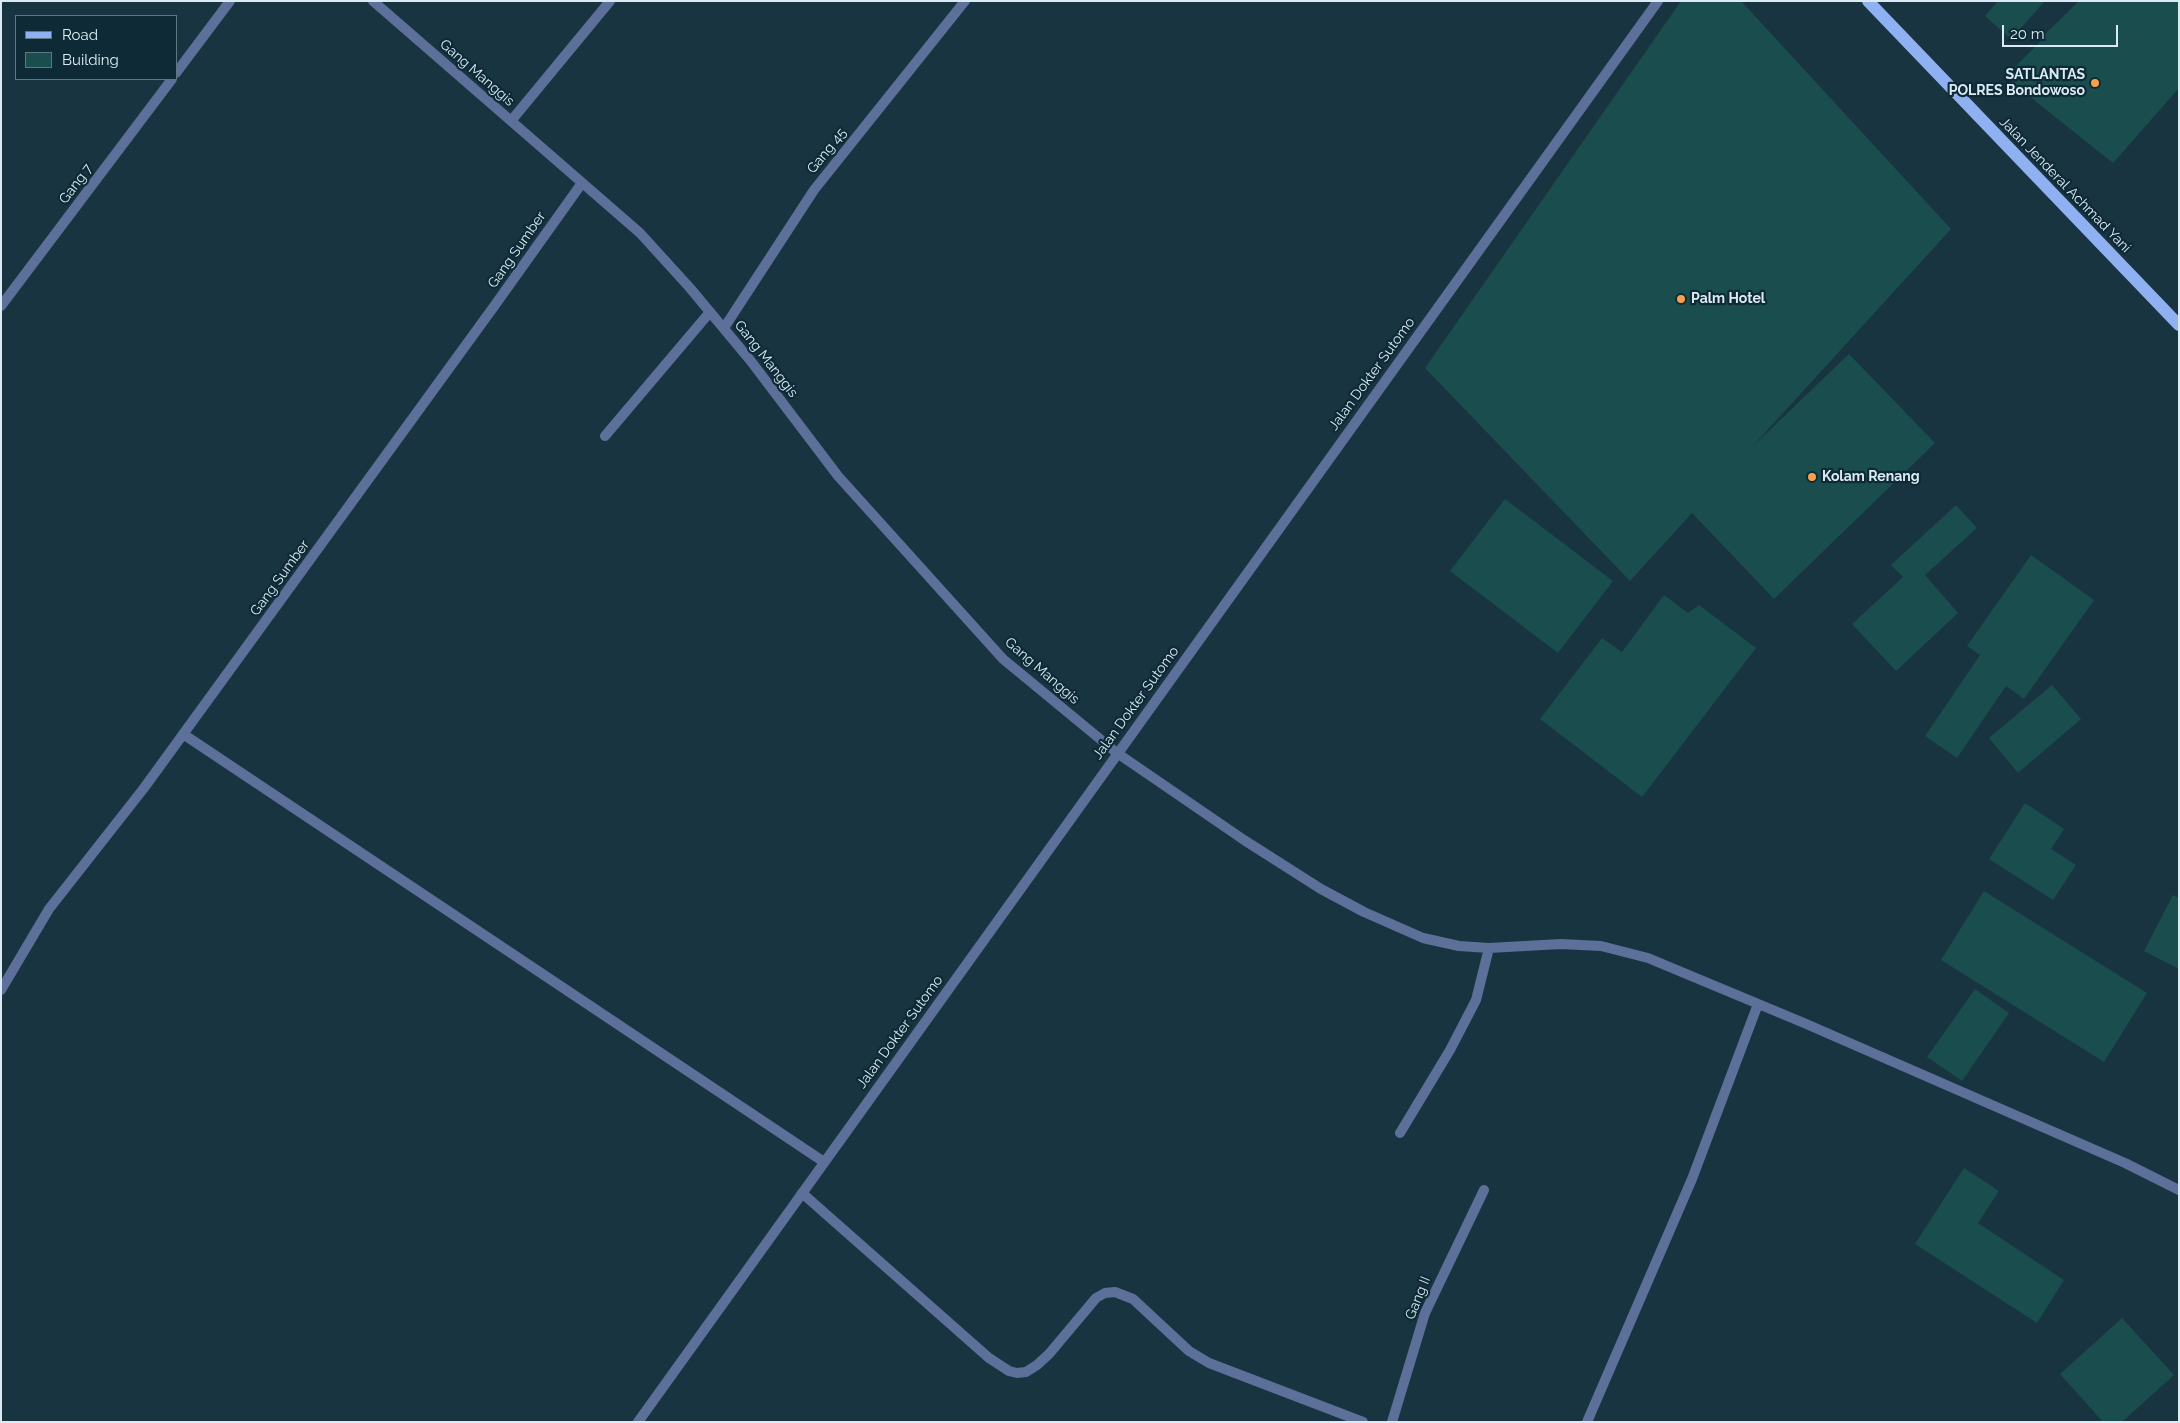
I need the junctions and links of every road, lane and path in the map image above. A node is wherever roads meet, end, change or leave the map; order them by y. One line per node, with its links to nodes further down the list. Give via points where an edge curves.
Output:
1 (230, 1): 7 (street)
2 (372, 1): 9 (street, Gang Manggis)
3 (610, 1): 9 (street)
4 (964, 1): 14 (street, Gang 45, via 814,190)
5 (1658, 1): 17 (street, Jalan Dokter Sutomo)
6 (1868, 1): 13 (main road, Jalan Jenderal Achmad Yani)
7 (178, 70)
8 (171, 80): 11 (street, Gang 7)
9 (511, 121): 10 (street, Gang Manggis)
10 (582, 182): 12 (street, Gang Manggis, via 640,233); 16 (street, Gang Sumber)
11 (1, 306)
12 (710, 312): 14 (street, Gang Manggis); 15 (street)
13 (2179, 325)
14 (724, 328): 17 (street, Gang Manggis, via 838,476 1003,658)
15 (604, 436)
16 (183, 734): 19 (street, Gang Sumber, via 48,909); 22 (street)
17 (1117, 753): 18 (street, Gang Manggis, via 1244,840 1364,912 1423,938 1459,946); 22 (street, Jalan Dokter Sutomo)
18 (1489, 948): 20 (street, Gang Manggis, via 1561,944 1601,946 1648,958); 21 (street, via 1476,1000)
19 (1, 990)
20 (1758, 1004): 24 (street, Gang Manggis, via 2126,1163); 29 (street, via 1692,1178)
21 (1400, 1133)
22 (824, 1162): 25 (street, Jalan Dokter Sutomo)
23 (1484, 1190): 28 (street, Gang II, via 1425,1313)
24 (2179, 1190)
25 (802, 1193): 26 (street, Jalan Dokter Sutomo); 27 (street, via 989,1358 1009,1371 1026,1372 1037,1365 1096,1298 1115,1292 1133,1299 1189,1351 1209,1363)
26 (638, 1422)
27 (1363, 1422)
28 (1392, 1422)
29 (1587, 1422)

